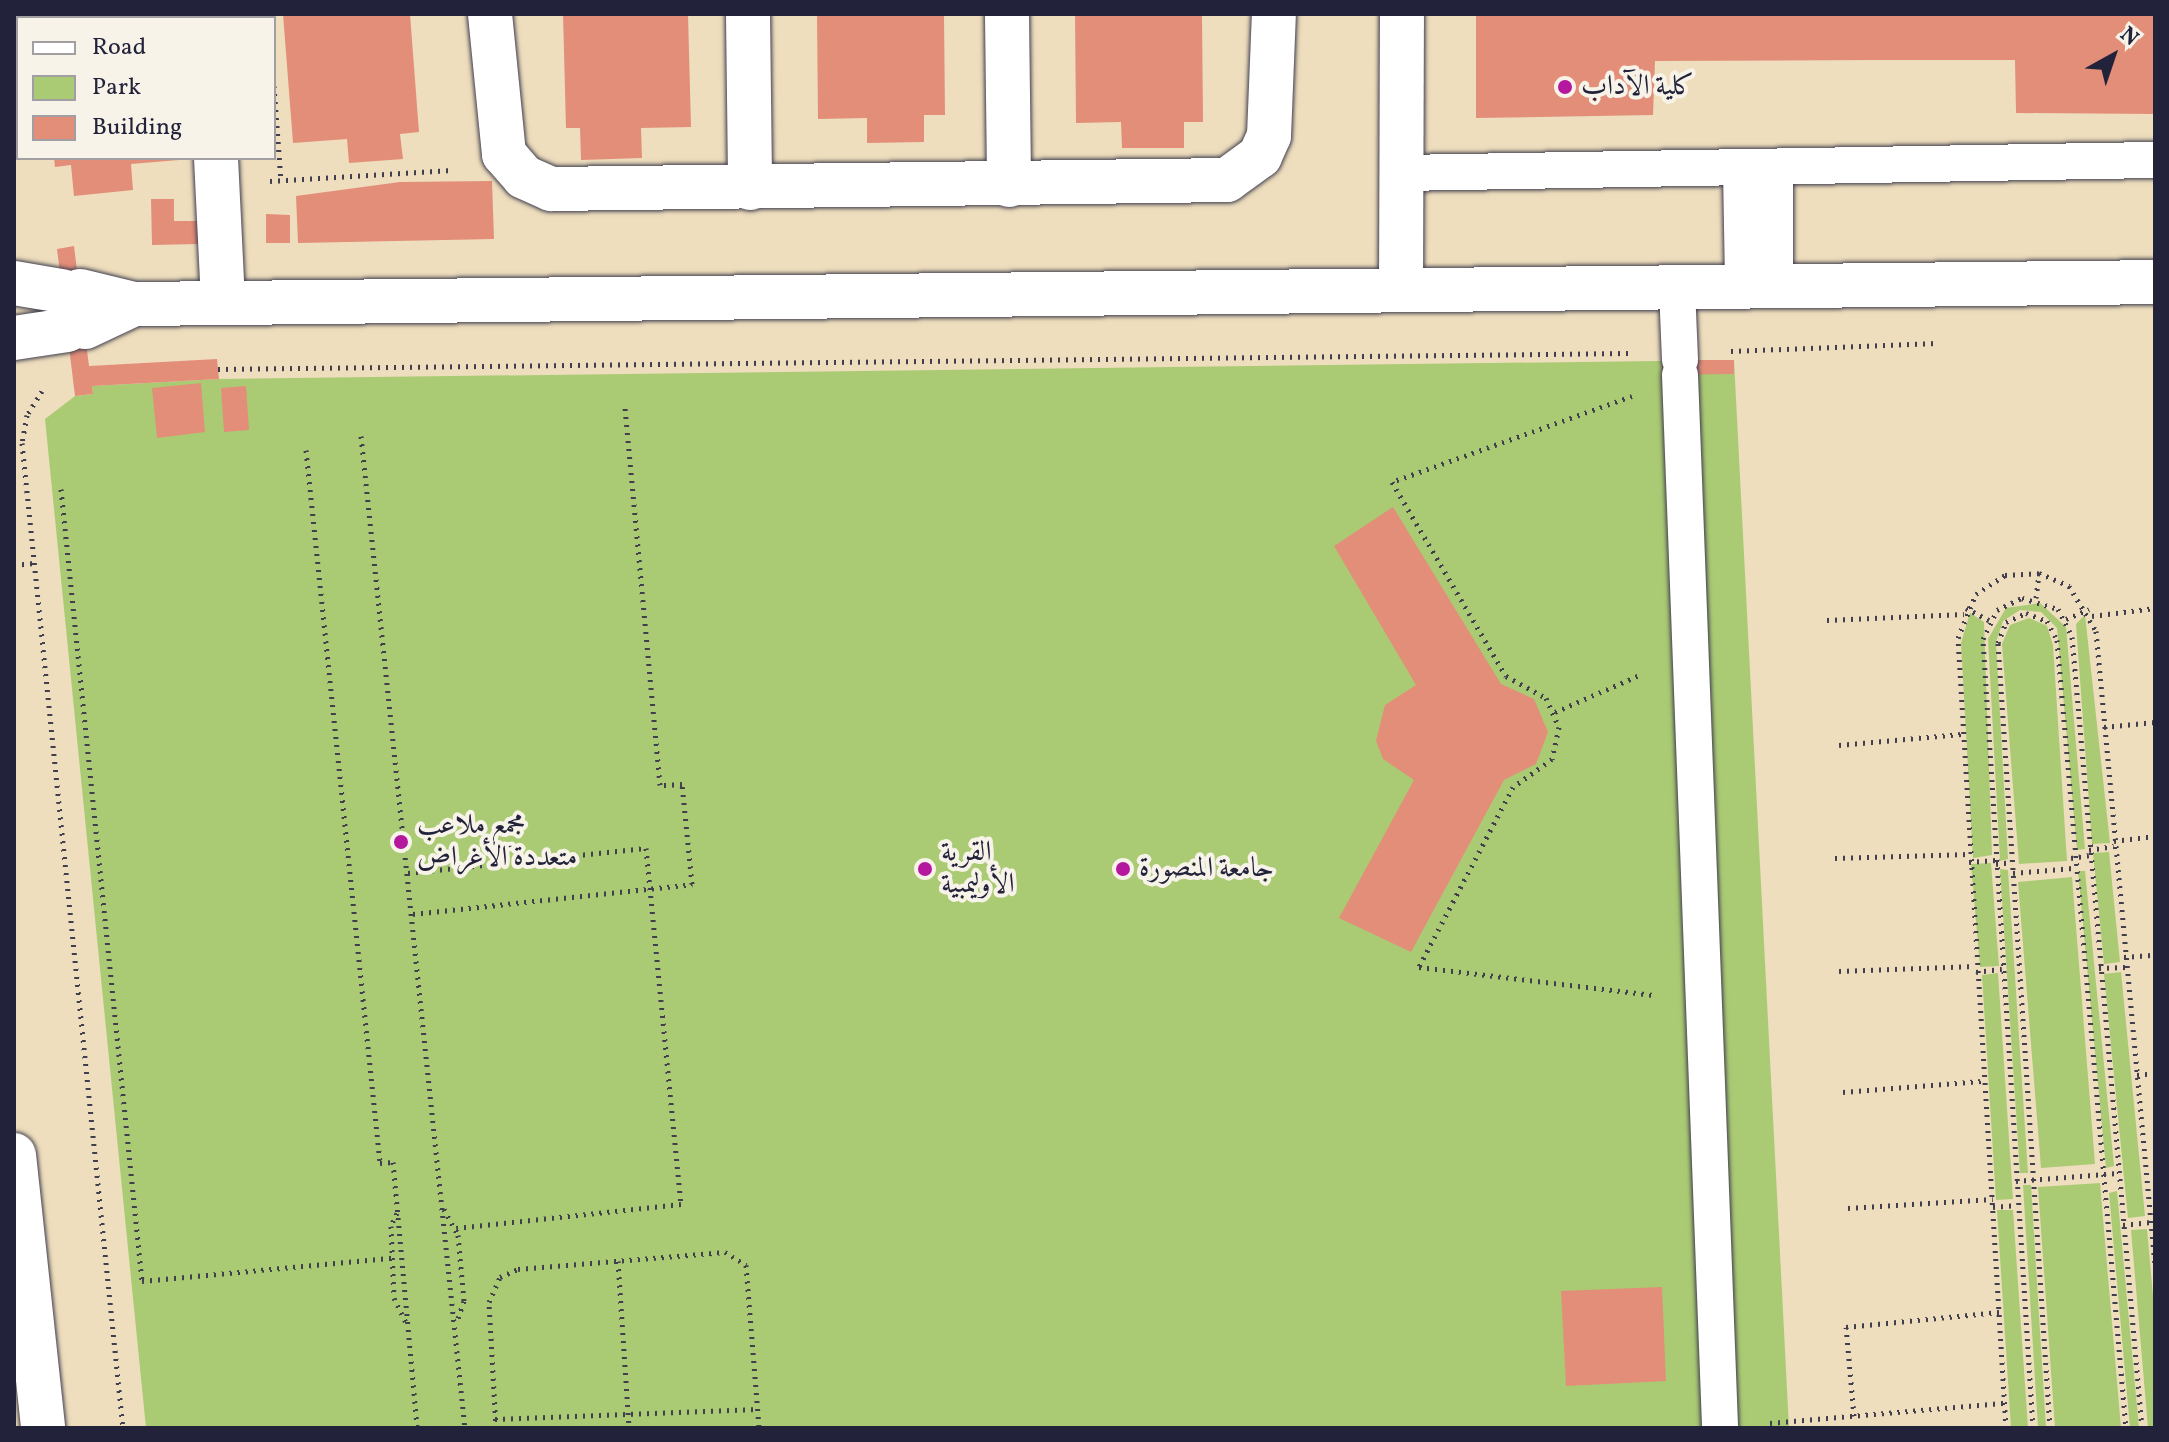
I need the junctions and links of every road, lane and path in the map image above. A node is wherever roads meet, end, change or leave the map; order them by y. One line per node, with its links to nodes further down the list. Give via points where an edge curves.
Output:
1 (490, 14): 8 (street, via 499,139)
2 (748, 14): 14 (street)
3 (1007, 14): 13 (street)
4 (1274, 14): 13 (street, via 1269,136 1246,170 1207,183)
5 (1402, 14): 11 (street)
6 (276, 113): 12 (path)
7 (2155, 160): 9 (lane)
8 (513, 167): 12 (path); 14 (street, via 551,189)
9 (1758, 168): 11 (lane); 17 (lane)
10 (216, 171): 12 (path); 20 (street)
11 (1401, 173): 19 (street)
12 (281, 181)
13 (1009, 185): 14 (street)
14 (750, 188)
15 (2155, 282): 17 (street)
16 (14, 283): 21 (street)
17 (1759, 286): 18 (street)
18 (1677, 288): 19 (street); 25 (lane)
19 (1401, 290): 20 (street)
20 (223, 303): 21 (street)
21 (73, 310): 22 (street)
22 (14, 338)
23 (1949, 343): 25 (path)
24 (218, 369): 25 (path)
25 (1680, 370): 41 (lane); 42 (path, via 1628,397 1392,482 1506,676 1535,687)
26 (51, 383): 31 (path, via 23,429)
27 (625, 407): 59 (path, via 660,785 682,784 692,884)
28 (361, 436): 57 (path)
29 (306, 450): 84 (path, via 380,1163 393,1162)
30 (61, 489): 88 (path, via 142,1281)
31 (34, 563): 32 (path); 101 (path)
32 (14, 565)
33 (2039, 573): 34 (path); 36 (path, via 2005,575); 37 (path, via 2069,586)
34 (2036, 598): 38 (path); 40 (path, via 2008,602)
35 (2155, 608): 37 (path)
36 (1965, 611): 39 (path); 40 (path); 45 (path)
37 (2090, 613): 38 (path); 44 (path)
38 (2066, 619): 49 (path)
39 (1827, 620)
40 (1989, 620): 54 (path, via 1983,639)
41 (1690, 652): 42 (path); 99 (lane)
42 (1555, 712): 68 (path, via 1552,759 1513,787 1417,963 1424,970)
43 (2155, 722): 44 (path)
44 (2104, 727): 48 (path)
45 (1962, 734): 46 (path); 50 (path)
46 (1839, 745)
47 (2155, 836): 48 (path)
48 (2114, 844): 49 (path); 62 (path)
49 (2089, 852): 52 (path); 64 (path)
50 (1969, 854): 51 (path); 53 (path)
51 (1835, 858)
52 (2071, 858): 55 (path, via 2057,640 2047,621 2026,613 2006,622 1998,643); 56 (path)
53 (1969, 862): 54 (path); 65 (path)
54 (1996, 862): 55 (path); 66 (path)
55 (2012, 862): 58 (path)
56 (2073, 868): 58 (path); 75 (path)
57 (408, 873): 59 (path, via 646,848); 60 (path)
58 (2013, 873): 76 (path)
59 (650, 888): 60 (path); 87 (path, via 681,1204)
60 (413, 914): 83 (path)
61 (2155, 955): 62 (path)
62 (2124, 957): 63 (path)
63 (2126, 967): 64 (path); 70 (path)
64 (2099, 968): 74 (path)
65 (1975, 969): 66 (path); 67 (path); 71 (path)
66 (2002, 969): 77 (path)
67 (1839, 971)
68 (1654, 995)
69 (2155, 1073): 70 (path)
70 (2137, 1075): 78 (path)
71 (1982, 1081): 72 (path); 79 (path)
72 (1843, 1092)
73 (14, 1155): 100 (street)
74 (2118, 1173): 75 (path); 86 (path)
75 (2104, 1174): 76 (path); 110 (path)
76 (2034, 1178): 77 (path); 109 (path)
77 (2016, 1181): 80 (path)
78 (2151, 1190): 85 (path)
79 (1993, 1199): 81 (path); 82 (path)
80 (2017, 1205): 81 (path); 108 (path)
81 (1993, 1207): 91 (path)
82 (1848, 1208)
83 (444, 1209): 87 (path); 92 (path)
84 (398, 1212): 88 (path); 93 (path)
85 (2151, 1222): 86 (path); 90 (path)
86 (2123, 1225): 111 (path)
87 (456, 1228): 92 (path, via 464,1301)
88 (392, 1258): 93 (path, via 394,1298)
89 (618, 1261): 95 (path, via 725,1252 740,1257); 96 (path); 98 (path, via 518,1269 494,1284)
90 (2155, 1264)
91 (1999, 1312): 94 (path); 97 (path, via 1846,1327)
92 (456, 1321): 103 (path)
93 (407, 1325): 102 (path)
94 (2005, 1403): 97 (path); 107 (path)
95 (758, 1409): 96 (path); 106 (path)
96 (628, 1413): 98 (path); 105 (path)
97 (1854, 1416): 99 (path)
98 (495, 1419): 104 (path)
99 (1720, 1427)
100 (43, 1428)
101 (123, 1428)
102 (417, 1428)
103 (465, 1428)
104 (496, 1428)
105 (629, 1428)
106 (759, 1428)
107 (2006, 1428)
108 (2033, 1428)
109 (2050, 1428)
110 (2126, 1428)
111 (2142, 1428)

